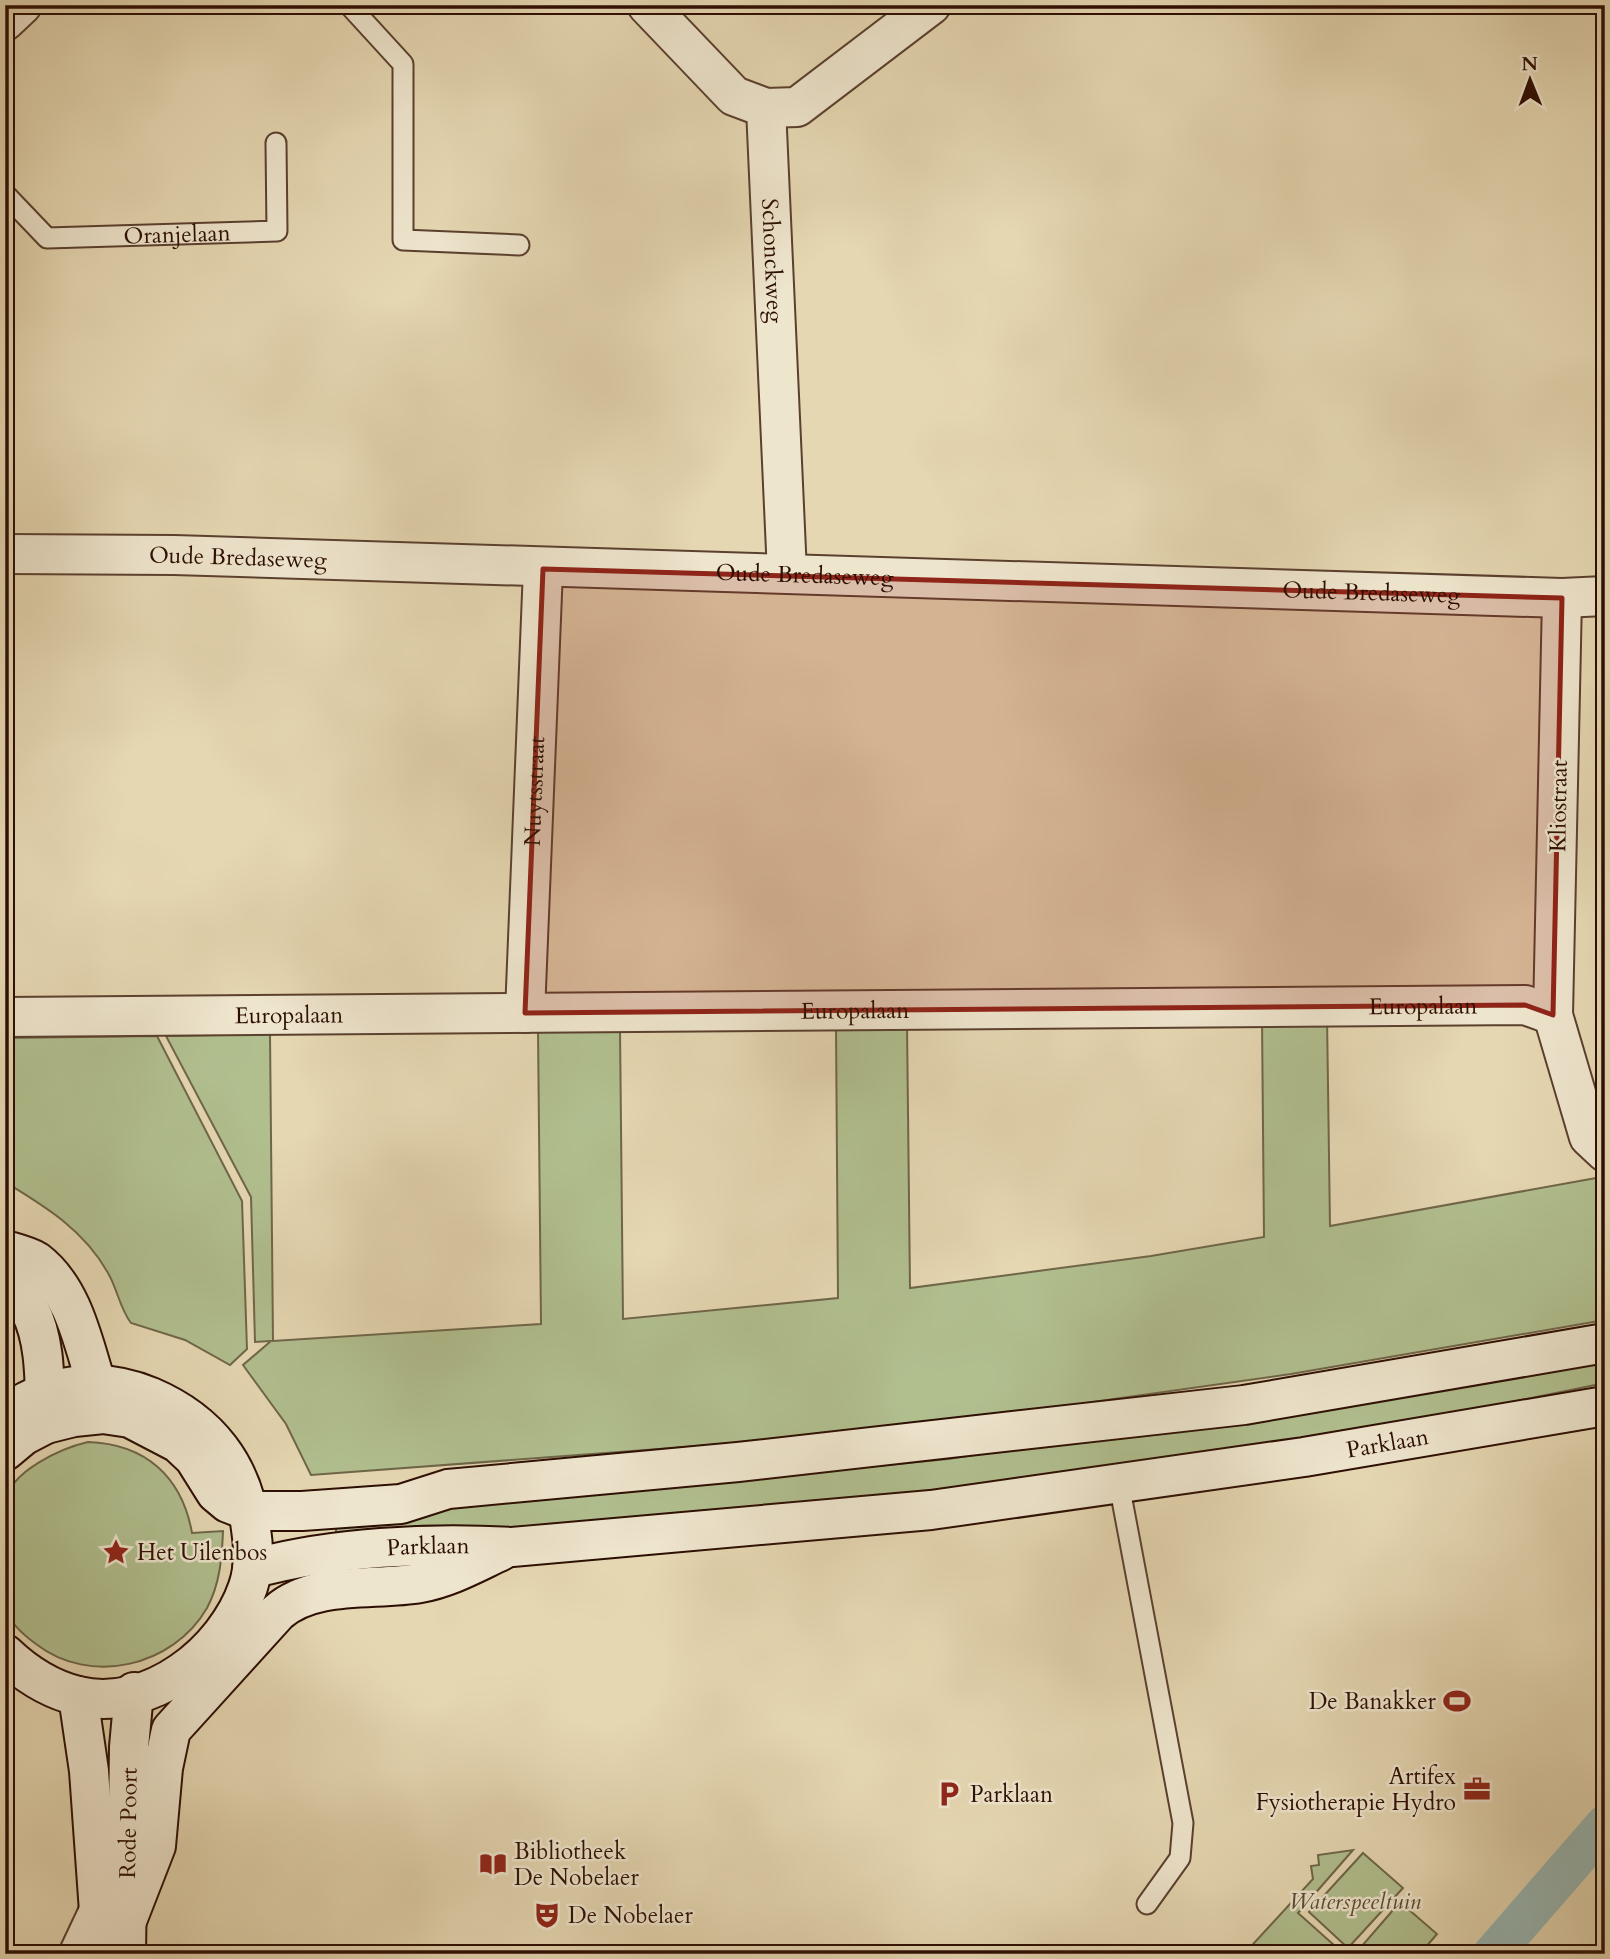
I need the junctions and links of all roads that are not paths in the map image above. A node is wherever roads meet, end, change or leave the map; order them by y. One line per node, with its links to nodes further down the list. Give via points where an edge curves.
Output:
1 (22, 5): 5 (street)
2 (349, 5): 9 (lane, via 403,64 403,240)
3 (647, 5): 6 (street, via 734,96)
4 (931, 5): 6 (street, via 797,107)
5 (5, 21)
6 (766, 108): 12 (street, Schonckweg)
7 (276, 142): 8 (lane, Oranjelaan, via 277,231 47,238)
8 (5, 194)
9 (519, 245)
10 (5, 554): 11 (street, Oude Bredaseweg, via 188,555)
11 (543, 569): 12 (street, Oude Bredaseweg); 15 (street, Nuytsstraat)
12 (787, 573): 14 (street, Oude Bredaseweg)
13 (1605, 596): 14 (street, Oude Bredaseweg)
14 (1562, 598): 16 (street, Kliostraat)
15 (525, 1013): 16 (street, Europalaan, via 1525,1006); 17 (street, Europalaan)
16 (1553, 1015): 18 (street, via 1589,1137)
17 (5, 1017)
18 (1605, 1152)
19 (5, 1250): 22 (street, via 35,1261 55,1282 77,1320)
20 (5, 1273): 24 (street, via 37,1327)
21 (1605, 1343): 28 (street, via 1244,1405 738,1462 448,1489 399,1481 298,1487)
22 (96, 1383): 24 (street, via 69,1387); 28 (street, via 131,1389 196,1422 215,1439)
23 (1605, 1406): 27 (street, Parklaan)
24 (45, 1409): 25 (street); 26 (street); 28 (street, via 130,1418 178,1443 194,1458 216,1493)
25 (5, 1415)
26 (5, 1451)
27 (1119, 1484): 29 (street, Parklaan, via 931,1510); 35 (lane, via 1183,1824 1180,1858)
28 (244, 1496): 30 (street)
29 (512, 1546): 30 (street, Parklaan, via 468,1544 296,1557); 36 (street, via 424,1582 317,1592 278,1612 171,1730 164,1755 156,1846)
30 (252, 1569): 32 (street, via 241,1604 206,1652 168,1680)
31 (5, 1654): 33 (street, via 47,1686)
32 (134, 1692): 33 (street); 36 (street, Rode Poort, via 128,1758)
33 (78, 1696): 34 (street, Rode Poort, via 89,1771)
34 (97, 1893): 37 (lane, Rode Poort); 38 (street, Rode Poort)
35 (1147, 1904)
36 (127, 1936)
37 (68, 1954)
38 (102, 1954)

